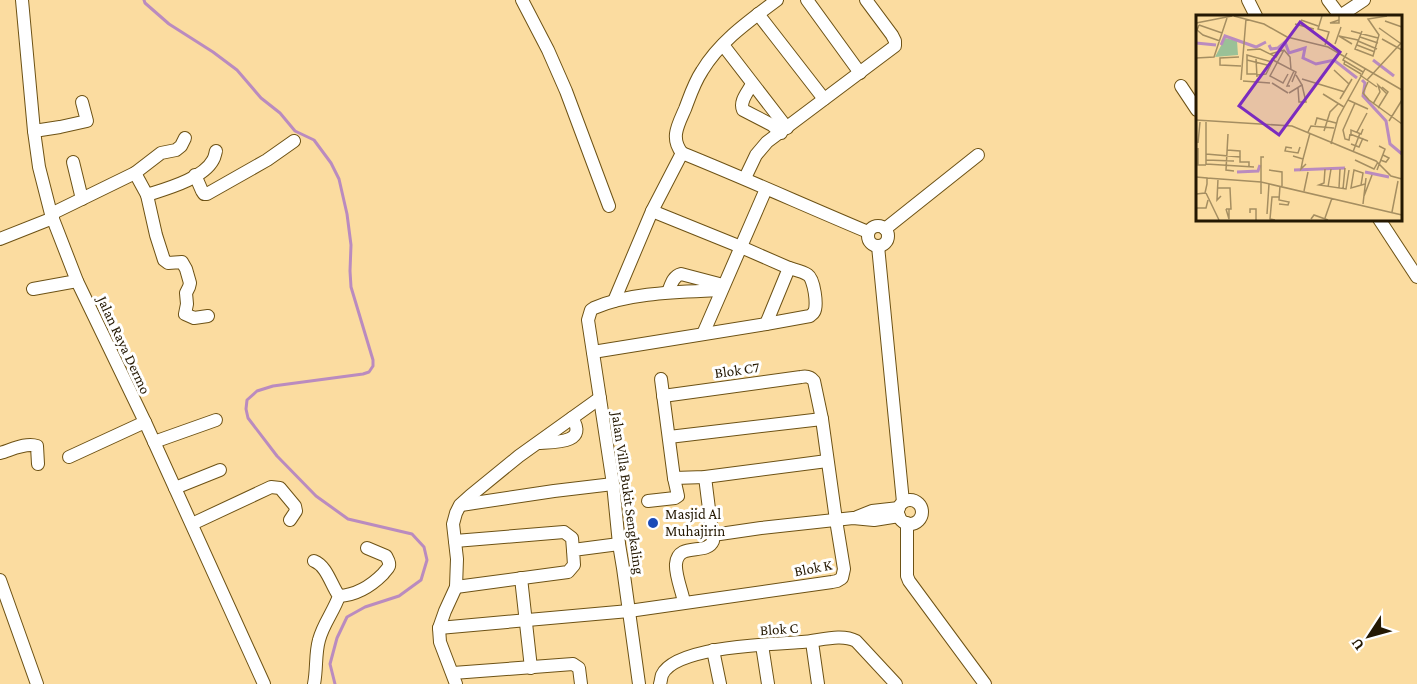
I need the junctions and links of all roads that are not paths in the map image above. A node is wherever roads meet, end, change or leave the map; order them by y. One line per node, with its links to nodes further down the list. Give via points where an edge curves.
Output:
1 (22, 0): 21 (street, Jalan Raya Dermo)
2 (522, 0): 34 (street, via 566,91)
3 (777, 0): 9 (street)
4 (807, 0): 14 (street)
5 (866, 0): 14 (street, via 896,43)
6 (1248, 0): 10 (street)
7 (1328, 0): 11 (street)
8 (1364, 0): 12 (street)
9 (758, 14): 13 (street); 17 (street)
10 (1256, 15)
11 (1339, 15)
12 (1342, 15)
13 (723, 45): 15 (street); 25 (street, via 700,73 681,118 675,144)
14 (860, 73): 17 (street)
15 (752, 84): 20 (street); 20 (street, via 741,106 743,110)
16 (1181, 86): 19 (street)
17 (824, 99): 20 (street)
18 (82, 102): 21 (street, via 87,121)
19 (1194, 112)
20 (780, 126): 30 (street, via 756,155)
21 (34, 131): 36 (street, Jalan Raya Dermo)
22 (185, 138): 28 (street, via 176,150 161,153)
23 (294, 141): 29 (street, via 207,194)
24 (216, 151): 29 (street, via 209,166)
25 (682, 153): 30 (street); 35 (street)
26 (978, 155): 38 (street)
27 (73, 162): 33 (street)
28 (135, 173): 32 (street); 33 (street)
29 (195, 175): 32 (street)
30 (745, 178): 31 (street)
31 (766, 189): 39 (street); 42 (street)
32 (147, 195): 50 (street, via 164,260 182,262 186,268 190,283 185,314 194,318)
33 (82, 200): 36 (street)
34 (609, 206)
35 (652, 211): 42 (street); 49 (street)
36 (52, 216): 40 (street); 45 (street, Jalan Raya Dermo)
37 (1380, 220): 44 (street)
38 (885, 229): 39 (street, via 877,225); 41 (street, via 886,242)
39 (868, 232): 41 (street, via 869,242)
40 (0, 239)
41 (878, 246): 74 (street)
42 (741, 247): 43 (street); 46 (street)
43 (789, 268): 51 (street); 51 (street, via 811,279 815,312)
44 (1417, 277)
45 (77, 281): 47 (street); 60 (street, Jalan Raya Dermo)
46 (722, 288): 48 (street); 48 (street, via 678,274); 52 (street)
47 (33, 290)
48 (668, 292): 49 (street)
49 (614, 301): 53 (street, Jalan Villa Bukit Sengkaling, via 591,310 588,320)
50 (208, 316)
51 (766, 324): 52 (street)
52 (703, 334): 53 (street)
53 (593, 352): 57 (street, Jalan Villa Bukit Sengkaling)
54 (661, 379): 56 (street)
55 (814, 381): 56 (street, Blok C7, via 801,377); 58 (street, Blok K)
56 (663, 396): 61 (street)
57 (600, 398): 70 (street, Jalan Villa Bukit Sengkaling); 73 (street)
58 (822, 419): 61 (street); 65 (street, Blok K)
59 (216, 420): 62 (street)
60 (145, 422): 62 (street, Jalan Raya Dermo); 64 (street)
61 (669, 437): 69 (street)
62 (154, 442): 71 (street, Jalan Raya Dermo)
63 (0, 453): 66 (street, via 34,444)
64 (69, 457)
65 (827, 461): 68 (street); 76 (street, Blok K)
66 (38, 464)
67 (220, 470): 71 (street)
68 (705, 477): 69 (street); 78 (street)
69 (674, 478): 72 (street, via 677,498)
70 (613, 484): 73 (street); 80 (street, Jalan Villa Bukit Sengkaling)
71 (175, 488): 77 (street, Jalan Raya Dermo)
72 (648, 501)
73 (460, 505): 79 (street, via 453,524)
74 (902, 512): 76 (street, via 874,520); 109 (street, via 909,581)
75 (290, 520): 77 (street, via 295,506 280,488 271,487)
76 (836, 520): 78 (street); 88 (street, Blok K, via 844,569 837,581)
77 (192, 524): 99 (street, Jalan Raya Dermo)
78 (712, 535): 88 (street, via 708,548 691,549 677,560)
79 (455, 541): 82 (street, via 564,532 572,538); 86 (street)
80 (619, 544): 82 (street); 89 (street, Jalan Villa Bukit Sengkaling)
81 (367, 548): 87 (street, via 386,556 389,568 362,590)
82 (573, 550): 84 (street, via 574,565 568,572)
83 (314, 561): 87 (street, via 323,568)
84 (521, 578): 86 (street); 90 (street)
85 (0, 580): 98 (street)
86 (456, 587): 91 (street)
87 (339, 596): 100 (street, via 319,640)
88 (684, 602): 89 (street, Blok K)
89 (629, 611): 90 (street, Blok K); 102 (street, Jalan Villa Bukit Sengkaling)
90 (525, 621): 91 (street, Blok K); 96 (street)
91 (439, 628): 97 (street, via 440,642)
92 (812, 642): 93 (street, Blok C); 95 (street, Blok C, via 850,638); 106 (street)
93 (762, 645): 94 (street, Blok C); 105 (street)
94 (713, 650): 103 (street, Blok C, via 666,669); 104 (street)
95 (878, 664): 107 (street); 108 (street, Blok C)
96 (531, 668): 97 (street); 101 (street, via 573,664 579,668)
97 (455, 679)
98 (37, 684)
99 (264, 684)
100 (314, 684)
101 (581, 684)
102 (639, 684)
103 (660, 684)
104 (720, 684)
105 (768, 684)
106 (818, 684)
107 (881, 684)
108 (896, 684)
109 (985, 684)

